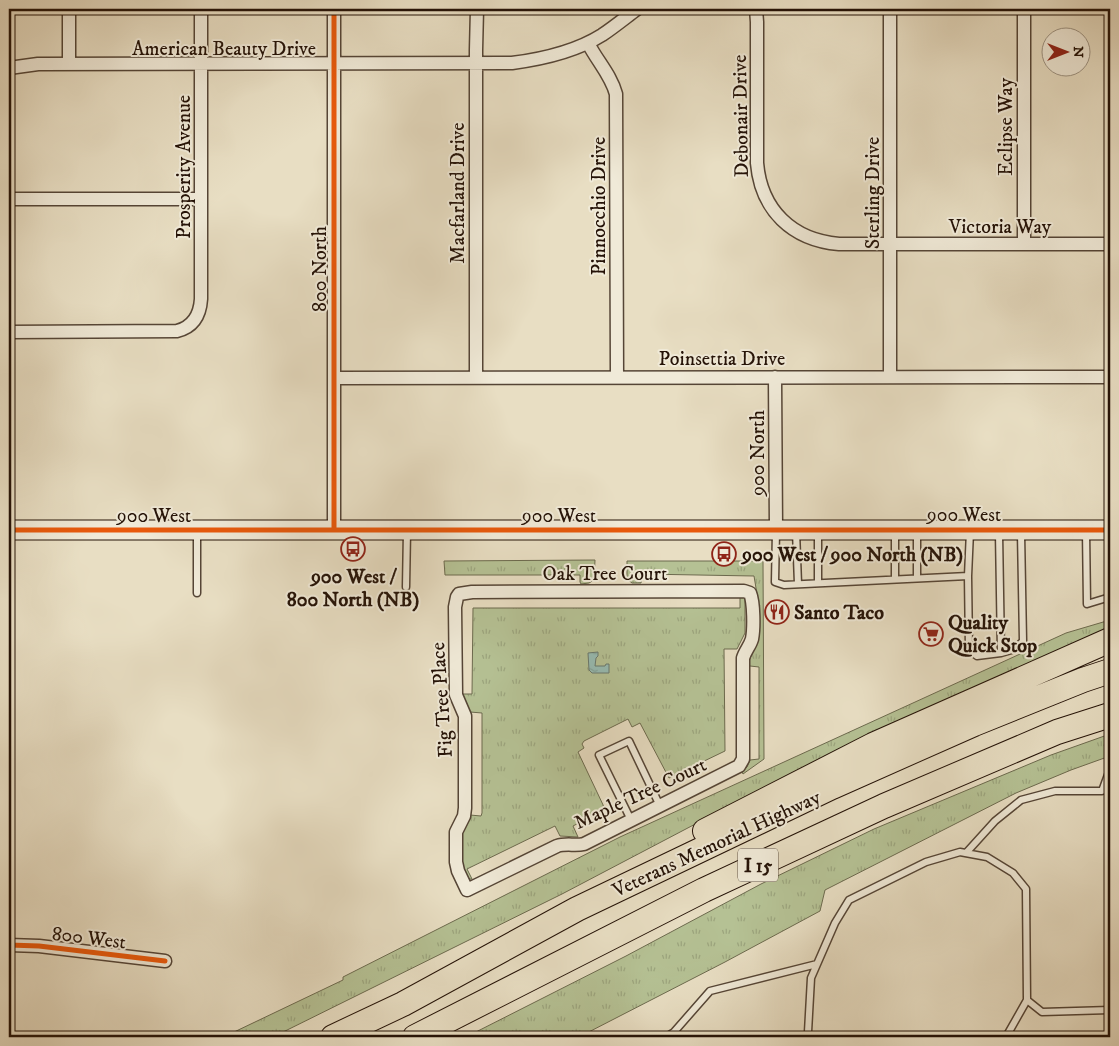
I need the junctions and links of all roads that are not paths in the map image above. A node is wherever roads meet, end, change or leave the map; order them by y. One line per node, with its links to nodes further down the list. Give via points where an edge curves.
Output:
1 (68, 9): 10 (street)
2 (201, 9): 13 (street, Prosperity Avenue)
3 (334, 9): 11 (street, 800 North)
4 (477, 9): 12 (street, Macfarland Drive)
5 (637, 9): 9 (street, American Beauty Drive)
6 (756, 9): 17 (street, Debonair Drive, via 757,163 766,199 782,221 804,236 827,243)
7 (890, 9): 17 (street, Sterling Drive)
8 (1024, 9): 18 (street, Eclipse Way)
9 (588, 43): 12 (street, American Beauty Drive, via 538,60); 22 (street, Pinnocchio Drive, via 609,76 616,94)
10 (69, 63): 13 (street, American Beauty Drive); 14 (street, American Beauty Drive)
11 (334, 63): 12 (street, American Beauty Drive); 13 (street, American Beauty Drive); 26 (street, 800 North)
12 (476, 63): 21 (street, Macfarland Drive)
13 (202, 64): 16 (street, Prosperity Avenue)
14 (9, 68)
15 (9, 199): 16 (street)
16 (201, 199): 20 (street, Prosperity Avenue, via 201,299 193,323 183,330)
17 (890, 244): 18 (street, Victoria Way); 24 (street, Sterling Drive)
18 (1024, 244): 19 (street, Victoria Way)
19 (1110, 244)
20 (9, 332)
21 (476, 377): 22 (street, Poinsettia Drive); 26 (street, Poinsettia Drive)
22 (617, 377): 23 (street, Poinsettia Drive)
23 (775, 377): 24 (street, Poinsettia Drive); 36 (street, 900 North)
24 (890, 377): 25 (street, Poinsettia Drive)
25 (1110, 377)
26 (334, 378): 34 (street, 800 North)
27 (895, 529): 28 (main road, 900 West); 38 (main road, 900 West); 43 (lane)
28 (917, 529): 29 (main road, 900 West); 42 (lane)
29 (970, 529): 30 (main road, 900 West); 41 (lane)
30 (999, 529): 31 (main road, 900 West); 51 (lane)
31 (1021, 529): 39 (main road, 900 West); 51 (lane, via 1023,641 1014,649)
32 (9, 530): 33 (main road, 900 West)
33 (197, 530): 34 (main road, 900 West); 47 (lane)
34 (334, 530): 35 (main road, 900 West)
35 (407, 530): 36 (main road, 900 West); 46 (lane)
36 (776, 530): 37 (main road, 900 West); 45 (lane, via 775,582)
37 (796, 530): 38 (main road, 900 West); 45 (lane)
38 (818, 530): 44 (lane)
39 (1086, 530): 40 (main road, 900 West); 49 (lane, via 1087,604)
40 (1110, 530)
41 (968, 576): 42 (lane); 51 (lane, via 969,650 977,656)
42 (917, 578): 43 (lane)
43 (895, 580): 44 (lane)
44 (818, 583): 45 (lane)
45 (798, 584)
46 (406, 587)
47 (197, 593)
48 (459, 594): 54 (street, Oak Tree Court, via 750,593 753,631 743,658); 59 (street, Fig Tree Place, via 455,607 456,693 465,716 465,808 456,832 456,862)
49 (1110, 597)
50 (1110, 640): 60 (highway, via 873,745 759,802 646,862)
51 (1001, 653)
52 (1110, 672): 60 (highway, Veterans Memorial Highway / I 15, via 956,732)
53 (1110, 715): 67 (highway, Veterans Memorial Highway / I 15, via 1057,732 884,806 704,890)
54 (743, 759): 56 (street, Maple Tree Court, via 735,768)
55 (1110, 772): 58 (lane, via 1102,791 1055,792 1021,800 995,821)
56 (660, 806): 57 (street, Maple Tree Court); 57 (lane, via 629,741 599,755)
57 (631, 820): 59 (street, Maple Tree Court, via 584,844 557,846)
58 (966, 853): 63 (lane, via 926,862 849,900); 64 (lane, via 987,856 1013,873 1026,889)
59 (467, 890)
60 (577, 908): 66 (highway, Veterans Memorial Highway / I 15, via 403,1004)
61 (9, 945): 62 (street, 800 West)
62 (165, 961)
63 (817, 964): 68 (lane, via 710,991); 69 (lane, via 811,978)
64 (1027, 1000): 65 (lane, via 1042,1012); 70 (lane)
65 (1110, 1010)
66 (333, 1037)
67 (415, 1037)
68 (666, 1037)
69 (809, 1037)
70 (1006, 1037)

